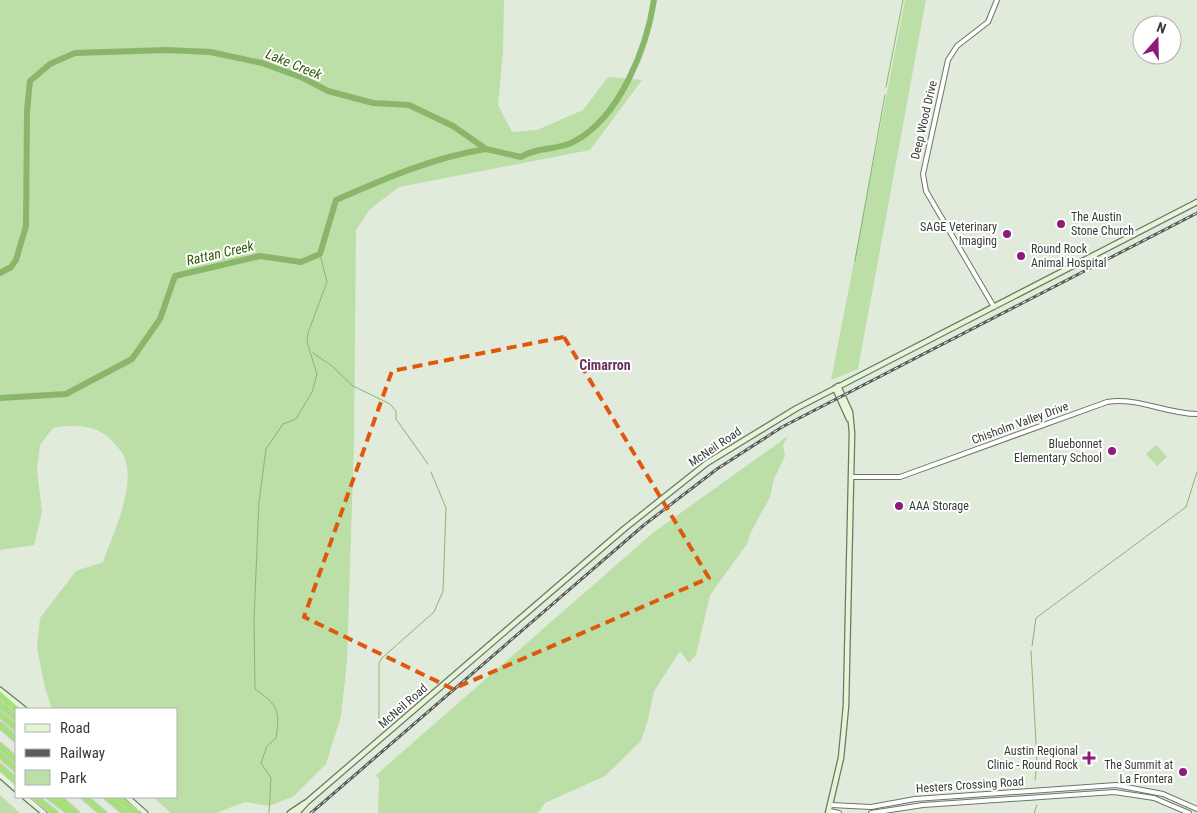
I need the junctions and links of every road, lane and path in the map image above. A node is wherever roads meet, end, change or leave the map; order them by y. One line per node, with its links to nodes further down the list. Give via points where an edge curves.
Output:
1 (997, 0): 3 (street, Deep Wood Drive, via 988,22 957,46 948,60 923,174 926,191)
2 (1197, 202): 3 (main road, McNeil Road)
3 (994, 307): 4 (main road, McNeil Road)
4 (837, 387): 6 (main road, via 851,425); 34 (main road, McNeil Road, via 733,445 682,481)
5 (1197, 414): 6 (street, Chisholm Valley Drive, via 1132,401 1107,402 900,477)
6 (851, 478): 36 (main road, via 846,712)
7 (0, 690): 11 (main road)
8 (0, 695): 10 (highway)
9 (0, 704): 13 (highway)
10 (15, 708)
11 (23, 708)
12 (0, 714): 15 (highway)
13 (15, 717)
14 (0, 725): 16 (highway)
15 (15, 727)
16 (15, 738)
17 (0, 746): 19 (highway)
18 (0, 755): 21 (highway)
19 (15, 759)
20 (0, 767): 23 (highway)
21 (15, 768)
22 (0, 775): 24 (main road)
23 (15, 780)
24 (15, 788)
25 (27, 798): 39 (main road)
26 (36, 798): 40 (highway)
27 (51, 798): 41 (highway)
28 (59, 798): 42 (highway)
29 (85, 798): 43 (highway)
30 (91, 798): 43 (highway)
31 (108, 798): 44 (highway)
32 (117, 798): 45 (highway)
33 (128, 798): 46 (main road)
34 (307, 802): 47 (main road, McNeil Road); 48 (main road, McNeil Road)
35 (896, 803): 36 (street, Hesters Crossing Road, via 859,808); 37 (street, Hesters Crossing Road, via 926,798 1116,785 1157,792); 50 (street)
36 (831, 805): 38 (main road)
37 (1197, 809)
38 (829, 812): 49 (street)
39 (44, 813)
40 (55, 813)
41 (71, 813)
42 (76, 813)
43 (103, 813)
44 (126, 813)
45 (136, 813)
46 (145, 813)
47 (290, 813)
48 (297, 813)
49 (839, 813)
50 (871, 813): 51 (street, Hesters Crossing Road, via 922,805 1114,792 1154,798)
51 (1189, 813)

